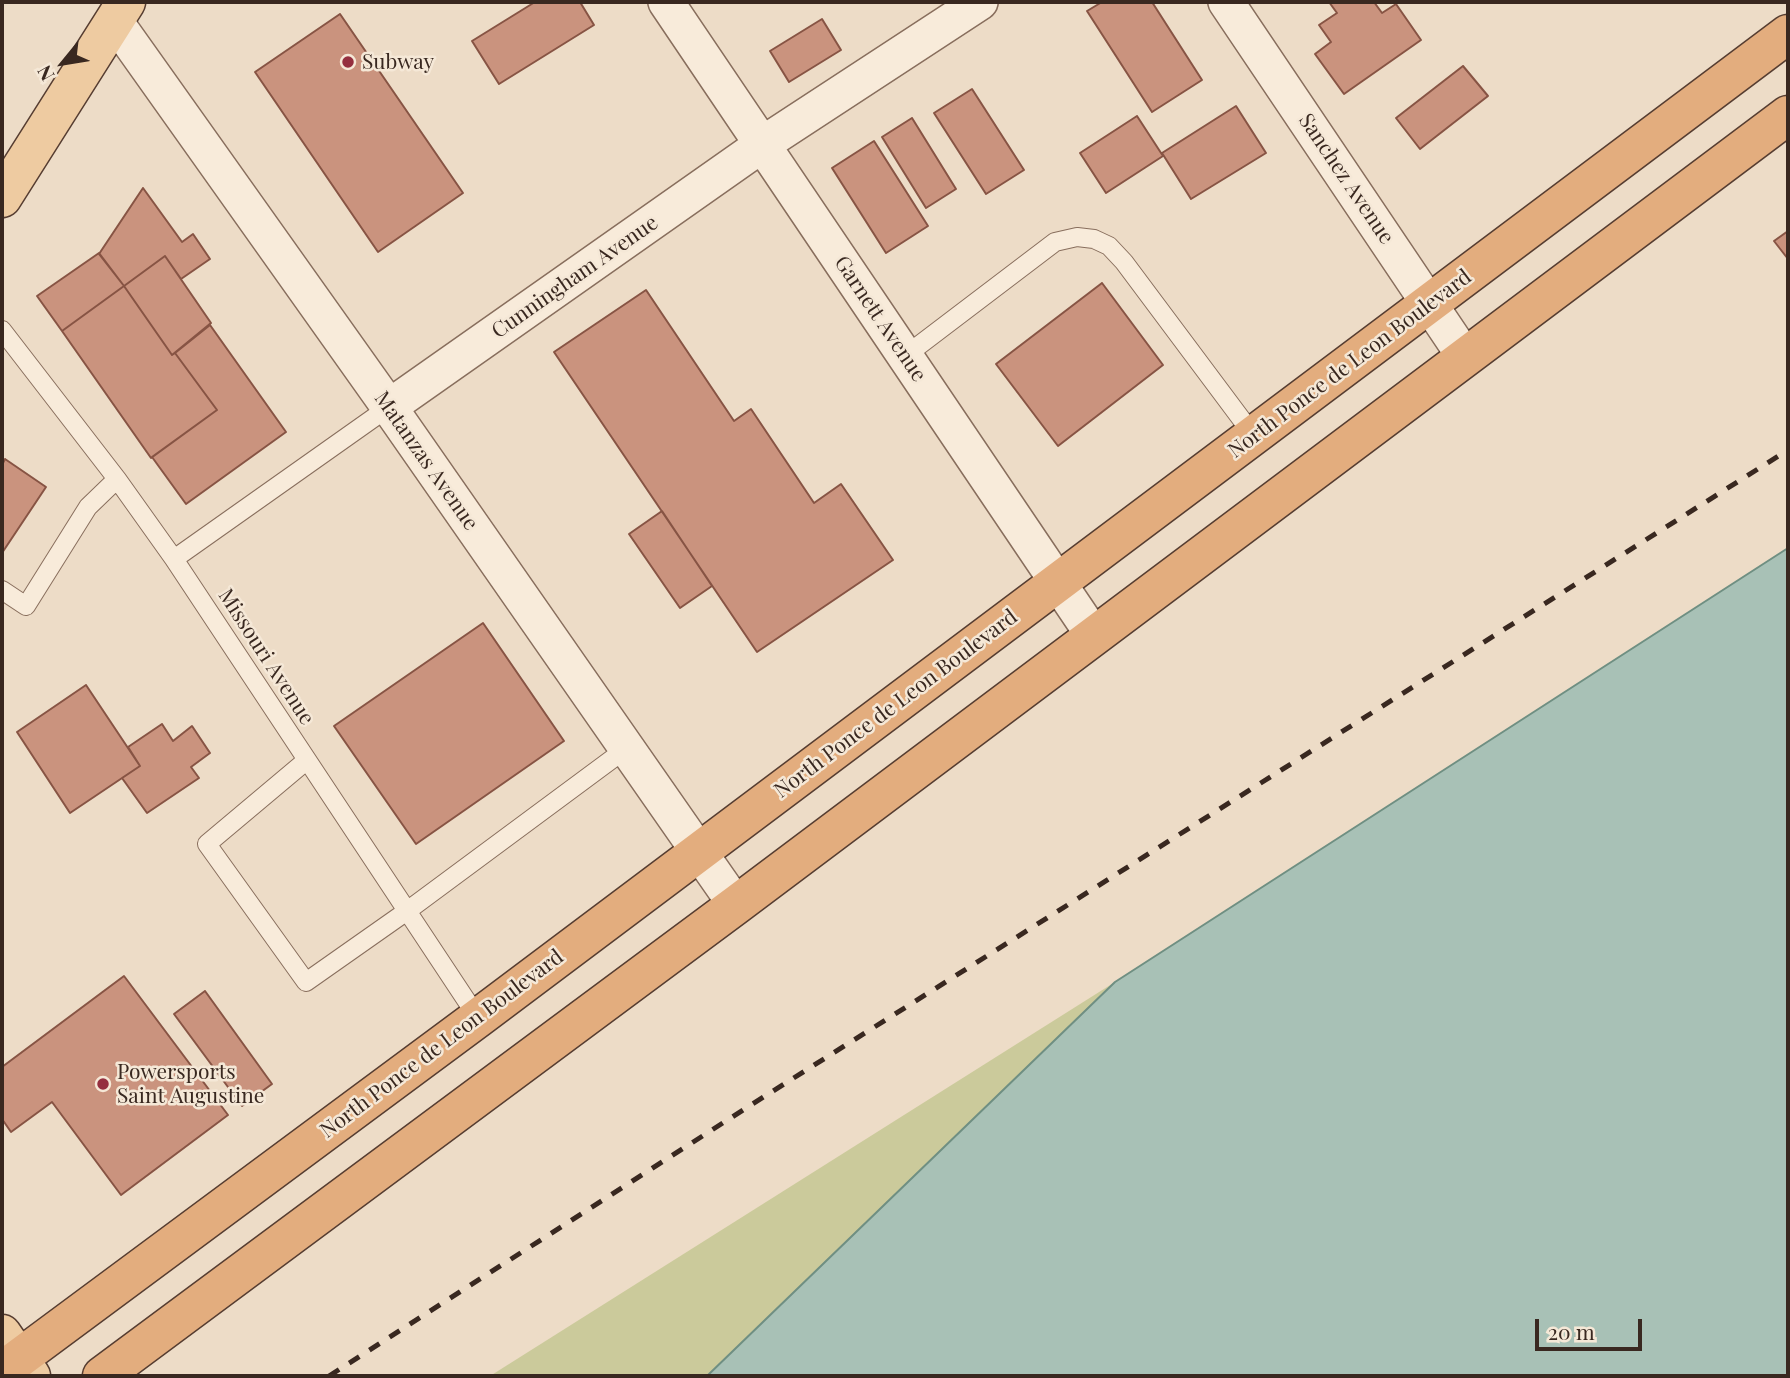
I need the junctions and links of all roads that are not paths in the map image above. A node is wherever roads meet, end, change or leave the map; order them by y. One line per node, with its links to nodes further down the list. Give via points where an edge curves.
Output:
1 (666, 2): 7 (street, Garnett Avenue)
2 (980, 2): 7 (street, Cunningham Avenue)
3 (1226, 2): 9 (street, Sanchez Avenue)
4 (120, 11): 8 (main road); 13 (street, Matanzas Avenue)
5 (1788, 34): 9 (highway, North Ponce de Leon Boulevard)
6 (1788, 115): 12 (highway)
7 (762, 144): 11 (street, Garnett Avenue); 13 (street, Cunningham Avenue)
8 (2, 198)
9 (1429, 305): 12 (street, Sanchez Avenue); 14 (highway, North Ponce de Leon Boulevard)
10 (2, 330): 15 (lane, Missouri Avenue)
11 (905, 356): 14 (lane, via 1055,242 1094,239 1109,246 1124,262); 17 (street, Garnett Avenue)
12 (1465, 357): 19 (highway)
13 (388, 407): 16 (lane, Cunningham Avenue); 20 (street, Matanzas Avenue)
14 (1254, 436): 17 (highway, North Ponce de Leon Boulevard)
15 (117, 479): 16 (lane, Missouri Avenue); 18 (lane, via 88,507 26,606)
16 (174, 559): 21 (lane, Missouri Avenue)
17 (1059, 583): 19 (street, Garnett Avenue); 22 (highway, North Ponce de Leon Boulevard)
18 (2, 590)
19 (1094, 636): 23 (highway)
20 (627, 748): 22 (street, Matanzas Avenue); 24 (lane)
21 (307, 760): 24 (lane, Missouri Avenue); 24 (lane, via 207,844 306,982)
22 (698, 851): 23 (street, Matanzas Avenue); 25 (highway, North Ponce de Leon Boulevard)
23 (736, 905): 27 (highway)
24 (407, 911): 25 (lane, Missouri Avenue)
25 (478, 1018): 26 (highway, North Ponce de Leon Boulevard)
26 (13, 1360)
27 (102, 1376)

